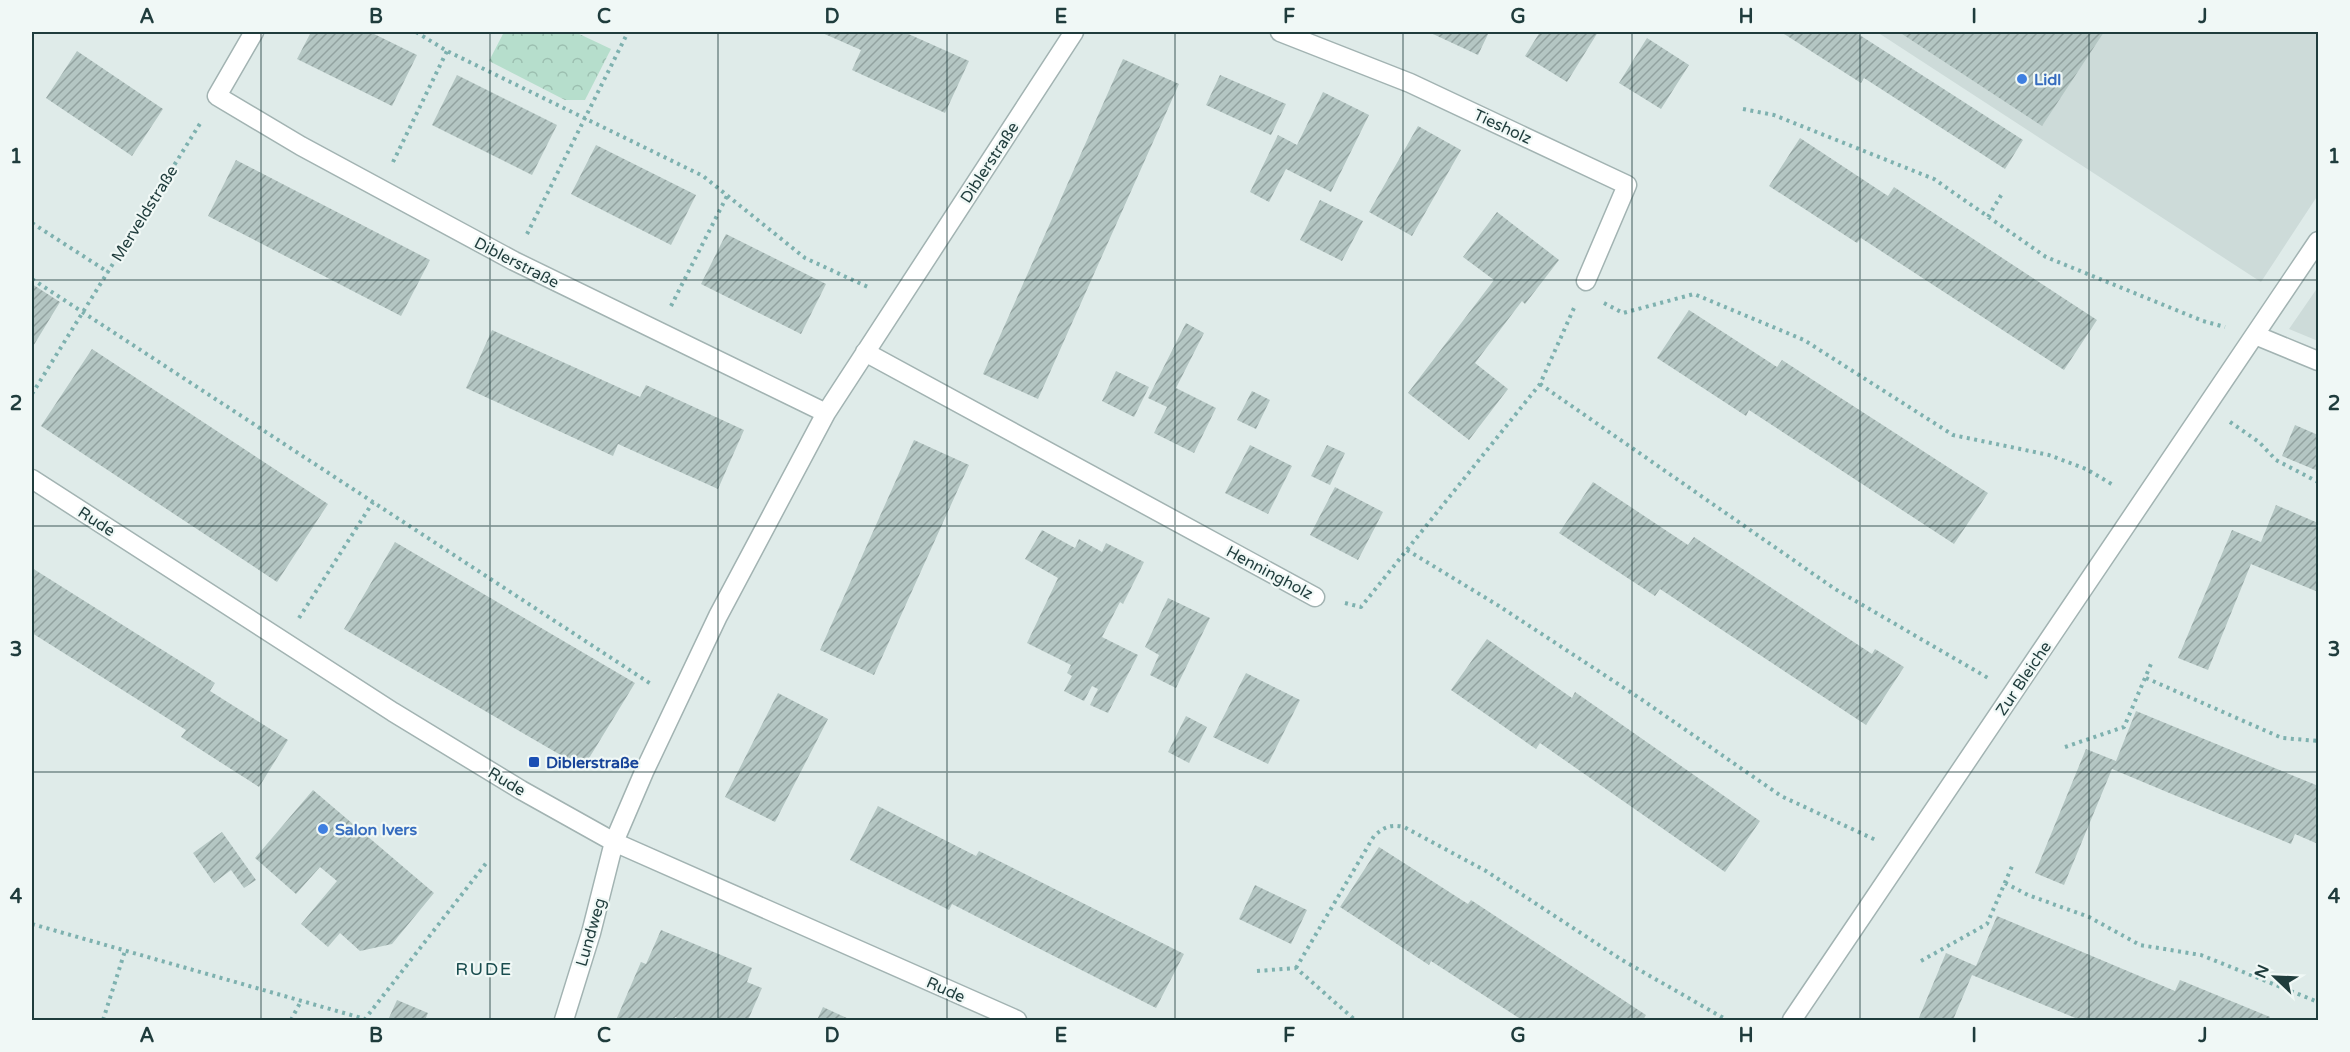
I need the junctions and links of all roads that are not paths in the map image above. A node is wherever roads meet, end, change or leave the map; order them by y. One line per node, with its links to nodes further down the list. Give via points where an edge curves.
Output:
1 (254, 32): 9 (street, Diblerstraße, via 217,96 379,190 514,261)
2 (1071, 32): 7 (street, Diblerstraße)
3 (1280, 32): 5 (street, Tiesholz, via 1410,83 1627,185)
4 (2319, 241): 6 (street, Zur Bleiche)
5 (1584, 287)
6 (2255, 335): 8 (street); 15 (street, Zur Bleiche)
7 (865, 352): 9 (street, Diblerstraße); 11 (street, Henningholz)
8 (2319, 361)
9 (826, 413): 12 (street, Diblerstraße, via 718,616)
10 (32, 479): 12 (street, Rude, via 393,712)
11 (1315, 597)
12 (614, 842): 13 (street, Lundweg); 14 (street, Rude)
13 (564, 1020)
14 (1017, 1020)
15 (1792, 1020)

